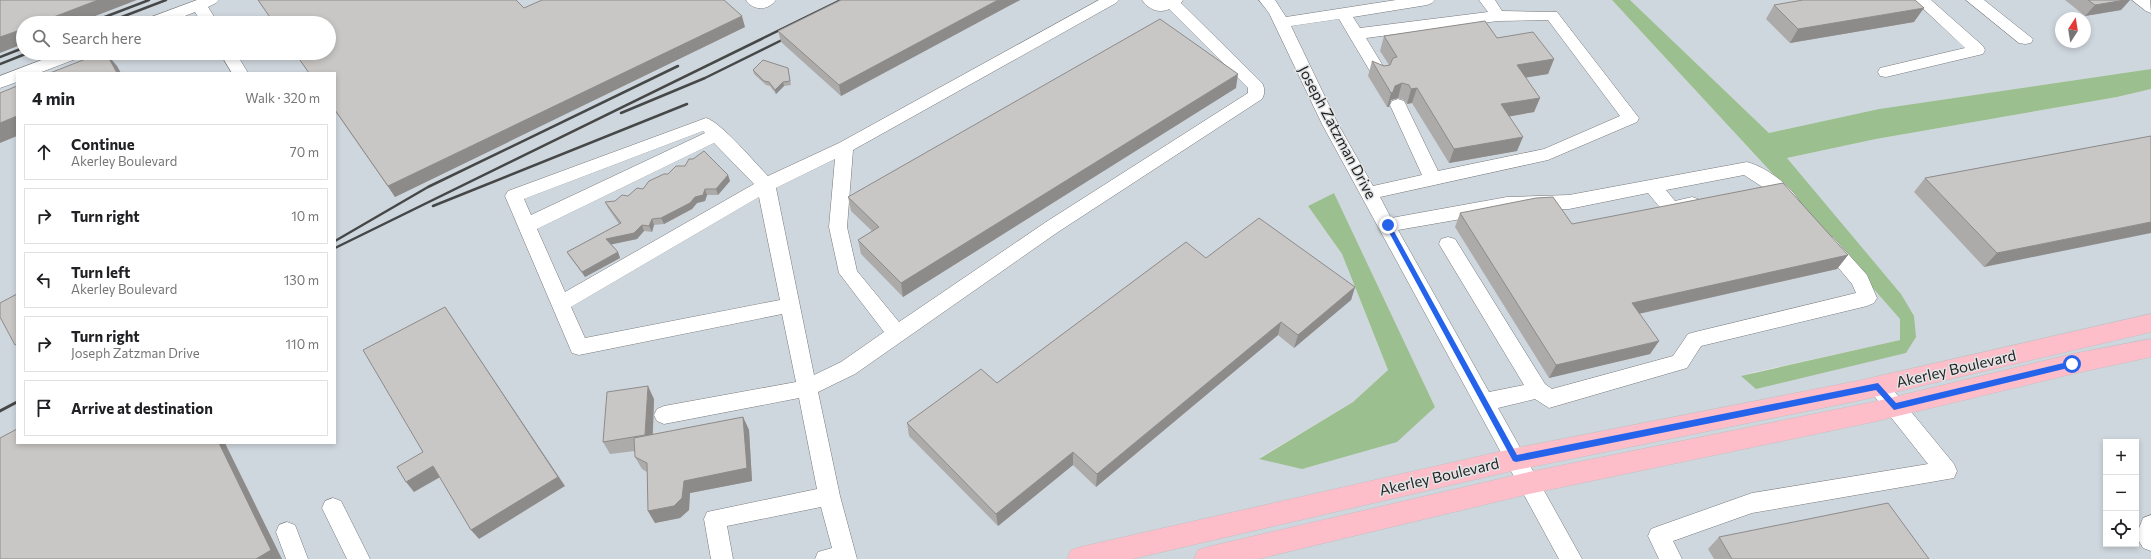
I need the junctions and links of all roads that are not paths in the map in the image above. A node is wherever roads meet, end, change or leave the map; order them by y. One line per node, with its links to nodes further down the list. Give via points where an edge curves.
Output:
1 (1111, 0): 29 (street)
2 (1150, 0): 9 (street, via 1160,7)
3 (1267, 0): 16 (street, Joseph Zatzman Drive)
4 (1427, 0): 12 (street)
5 (1487, 0): 15 (street)
6 (1922, 0): 23 (street, via 1977,50)
7 (1974, 0): 18 (street)
8 (2140, 0): 11 (street)
9 (1173, 1): 43 (street, via 1256,87 1256,95 1052,227)
10 (205, 2): 13 (street); 14 (street)
11 (2151, 8)
12 (1343, 13): 16 (street); 17 (street)
13 (170, 16)
14 (208, 16)
15 (1498, 16): 17 (street); 30 (street, via 1552,15 1631,118 1548,154)
16 (1281, 23): 35 (street, Joseph Zatzman Drive, via 1330,124)
17 (1356, 34): 24 (street)
18 (2025, 39)
19 (57, 60): 21 (street)
20 (232, 60): 22 (street)
21 (27, 72)
22 (239, 72)
23 (1886, 72)
24 (1380, 74)
25 (16, 76): 26 (street)
26 (0, 82)
27 (1398, 105): 30 (street)
28 (718, 134): 31 (street); 38 (street); 38 (street, via 706,124 514,196)
29 (845, 147): 31 (street); 43 (street, via 838,227 848,273)
30 (1433, 178): 35 (street)
31 (766, 185): 40 (street); 41 (street)
32 (1652, 186): 33 (street, via 1747,168); 36 (street, via 1670,208); 37 (street, via 1569,202 1507,204)
33 (1778, 188): 34 (street); 47 (street, via 1860,280 1867,298 1695,340 1680,362 1549,399)
34 (1755, 192)
35 (1369, 193): 37 (street, Joseph Zatzman Drive)
36 (1709, 201)
37 (1388, 225): 48 (street, Joseph Zatzman Drive)
38 (526, 226): 40 (street)
39 (1448, 244): 47 (street)
40 (560, 304): 41 (street, via 579,347)
41 (791, 305): 45 (street)
42 (2151, 323): 46 (main road, Akerley Boulevard)
43 (897, 334): 45 (street, via 848,368)
44 (2151, 348): 49 (main road, Akerley Boulevard)
45 (807, 388): 50 (street); 53 (street)
46 (1867, 389): 49 (street); 51 (main road, Akerley Boulevard)
47 (1538, 390): 48 (street)
48 (1484, 402): 51 (street, Joseph Zatzman Drive)
49 (1884, 409): 52 (main road, Akerley Boulevard); 65 (street, via 1946,471 1752,503 1660,536)
50 (664, 415)
51 (1516, 459): 52 (street, Joseph Zatzman Drive); 62 (main road, Akerley Boulevard)
52 (1529, 483): 63 (main road, Akerley Boulevard); 64 (street, Joseph Zatzman Drive)
53 (829, 496): 58 (street); 61 (street, via 715,520)
54 (333, 508): 60 (street)
55 (2151, 525): 57 (street, via 2147,536)
56 (287, 532): 59 (street)
57 (2151, 541)
58 (839, 558)
59 (298, 559)
60 (359, 559)
61 (722, 559)
62 (1080, 559)
63 (1207, 559)
64 (1571, 559)
65 (1671, 559)

